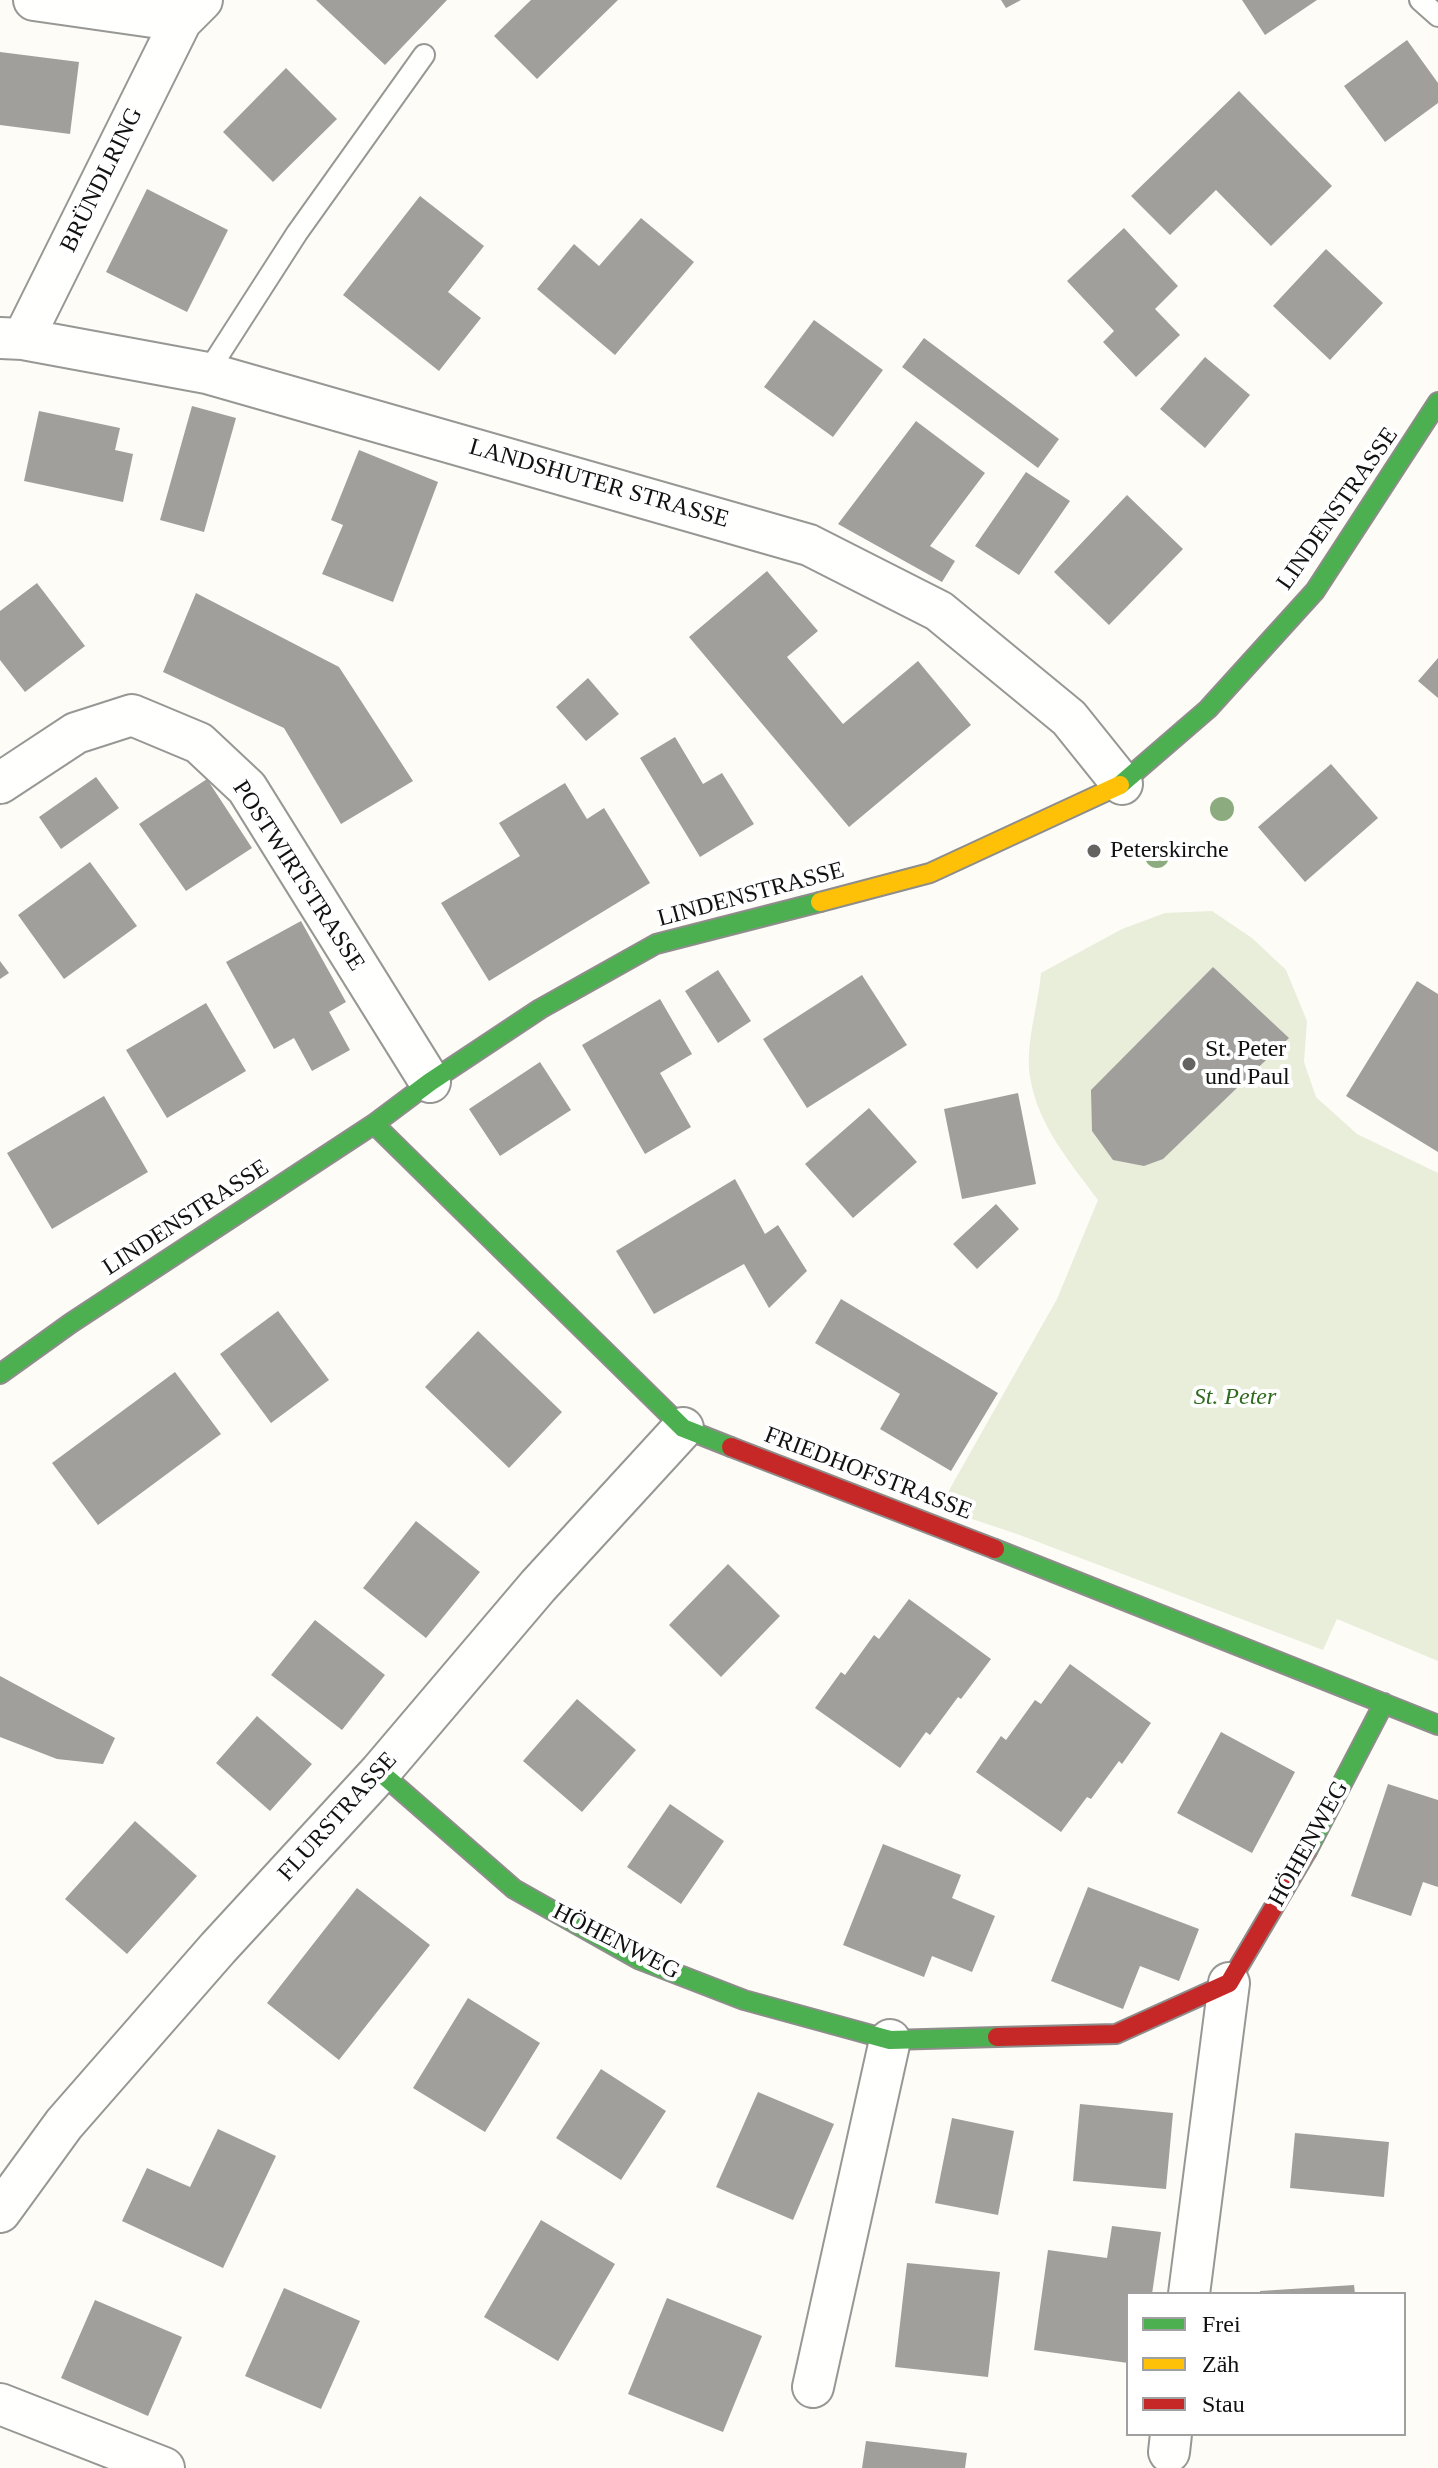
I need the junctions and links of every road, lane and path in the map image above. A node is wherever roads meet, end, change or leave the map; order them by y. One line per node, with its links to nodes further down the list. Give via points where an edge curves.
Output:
1 (34, 0): 3 (street, BRÜNDLRING)
2 (1420, 0): 4 (lane)
3 (192, 10): 6 (street, BRÜNDLRING)
4 (1438, 16)
5 (424, 55): 7 (lane, via 297,233)
6 (12, 339): 7 (street, LANDSHUTER STRASSE)
7 (207, 373): 10 (street, LANDSHUTER STRASSE, via 809,545 939,611 1069,718)
8 (1438, 402): 10 (street, LINDENSTRASSE, via 1315,591 1208,709)
9 (0, 783): 11 (street, POSTWIRTSTRASSE, via 76,733 132,715 199,743 247,788)
10 (1122, 784): 11 (street, LINDENSTRASSE, via 930,873 656,944 540,1009)
11 (430, 1082): 12 (street, LINDENSTRASSE)
12 (374, 1124): 13 (street, LINDENSTRASSE); 14 (street, FRIEDHOFSTRASSE)
13 (0, 1374)
14 (683, 1428): 15 (street, FRIEDHOFSTRASSE); 17 (street, FLURSTRASSE, via 538,1586)
15 (1384, 1703): 16 (street, FRIEDHOFSTRASSE); 18 (street, HÖHENWEG, via 1319,1832)
16 (1438, 1725)
17 (380, 1772): 19 (street, HÖHENWEG, via 514,1889 638,1959 744,2000); 20 (street, FLURSTRASSE, via 64,2124)
18 (1229, 1983): 19 (street, HÖHENWEG, via 1116,2034); 21 (street, HÖHENWEG)
19 (890, 2040): 22 (street)
20 (0, 2212)
21 (1189, 2292)
22 (813, 2387)
23 (0, 2404): 24 (street)
24 (164, 2468)

